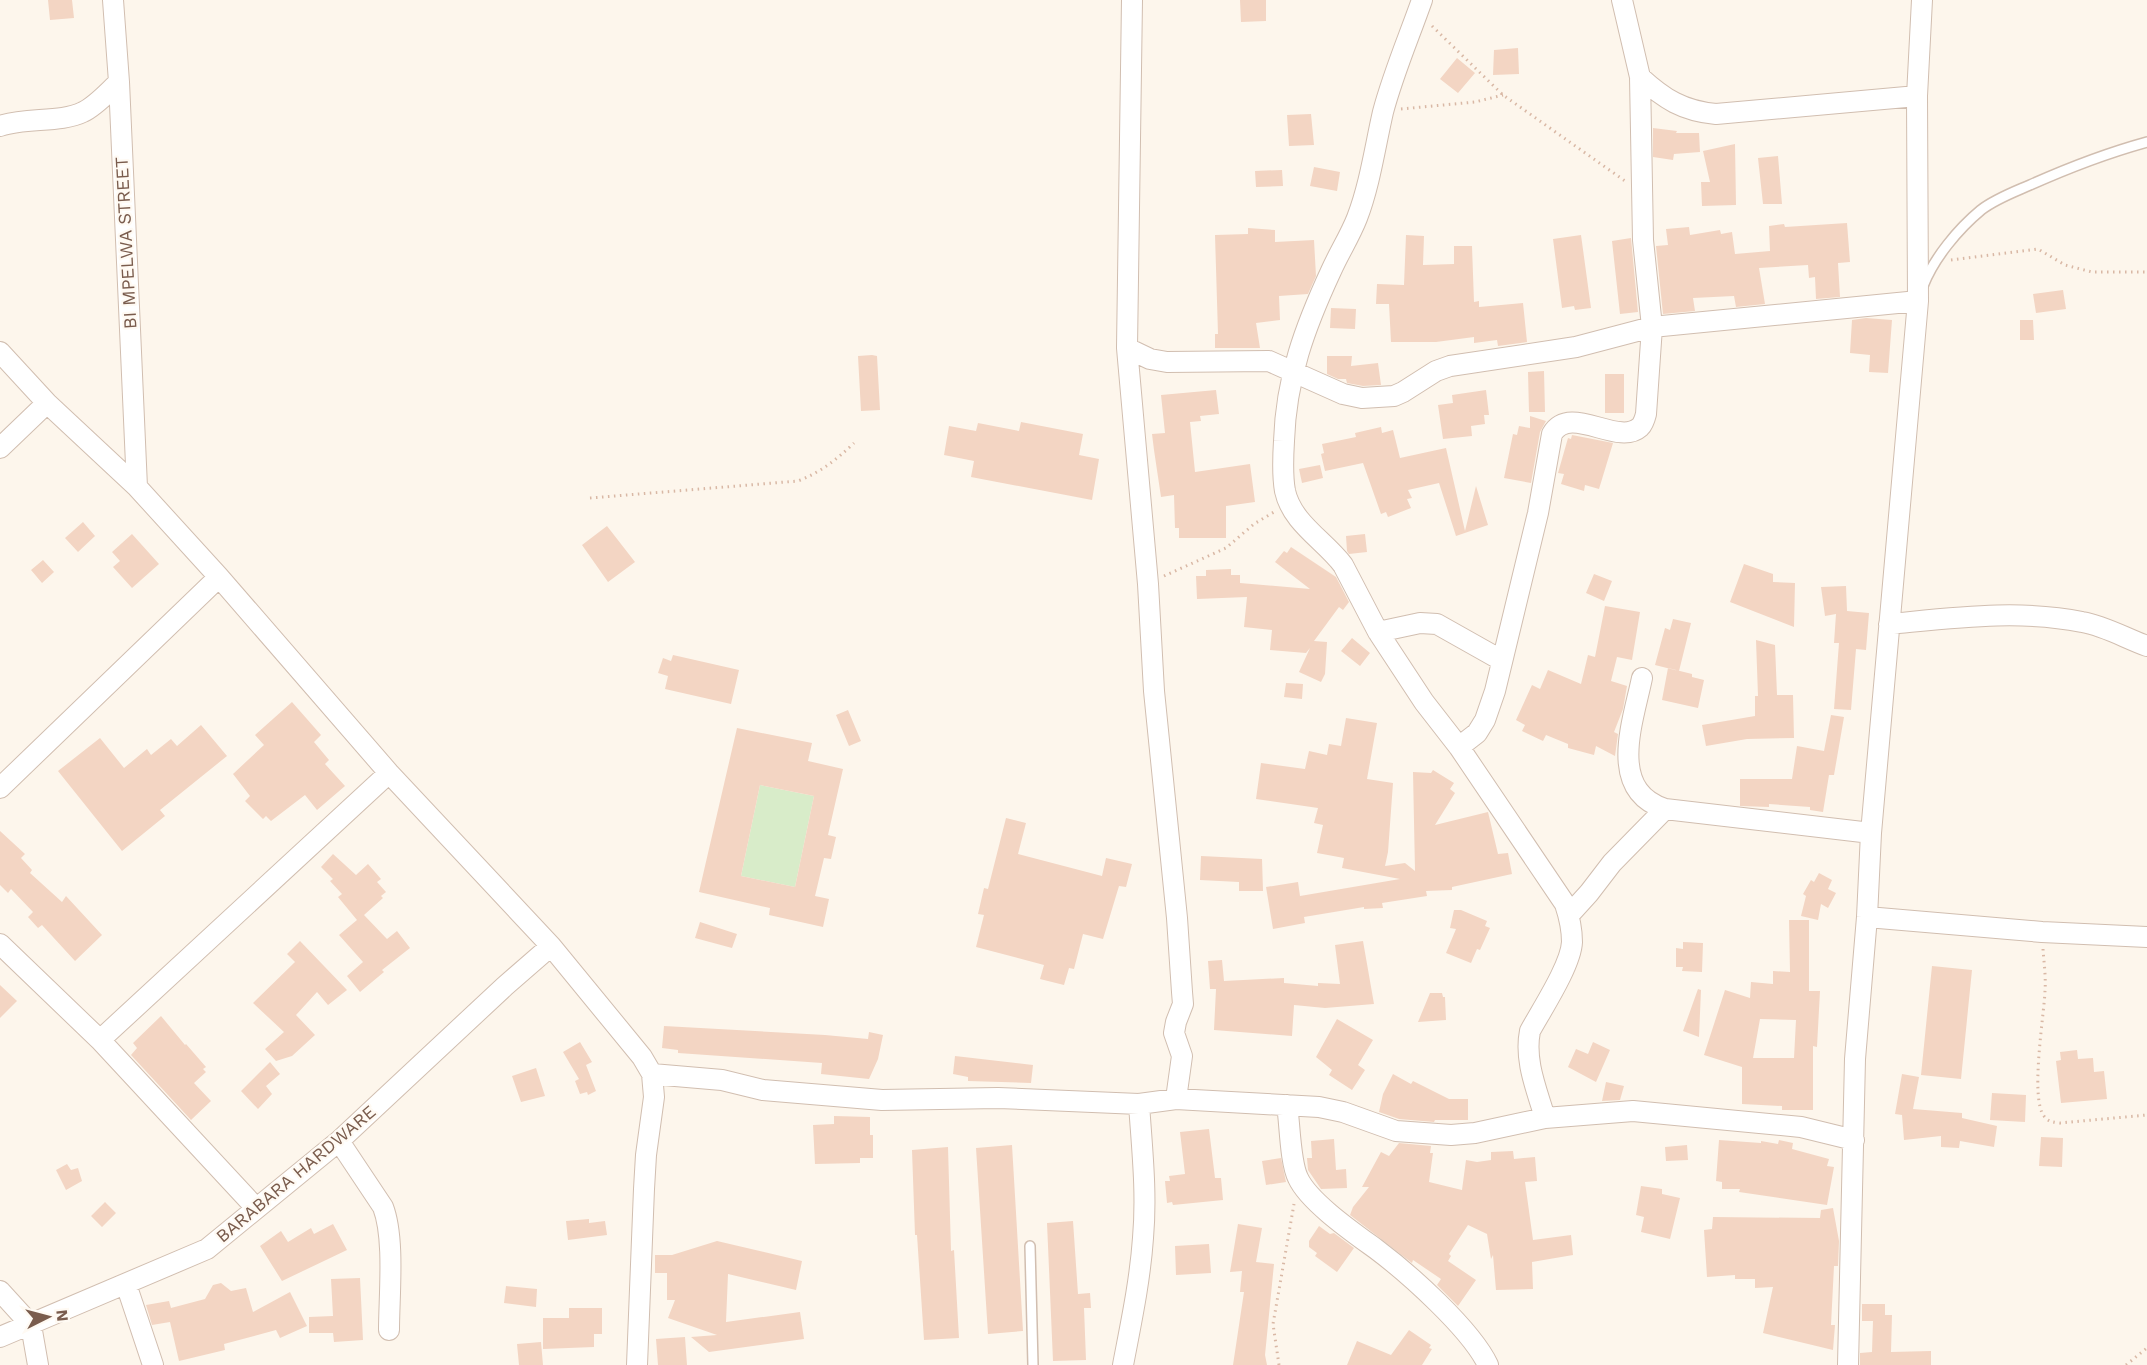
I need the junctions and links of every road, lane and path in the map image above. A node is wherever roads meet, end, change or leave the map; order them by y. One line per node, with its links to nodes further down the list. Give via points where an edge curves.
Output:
1 (113, 0): 7 (street, BI MPELWA STREET)
2 (1132, 0): 18 (street)
3 (1622, 0): 6 (street)
4 (1922, 0): 9 (street)
5 (1420, 6): 8 (path); 10 (street)
6 (1640, 77): 9 (street, via 1680,106 1716,114); 13 (street)
7 (119, 82): 11 (street, via 75,115); 24 (street, BI MPELWA STREET)
8 (1503, 95): 10 (path, via 1475,102); 13 (path)
9 (1917, 96): 16 (street)
10 (1384, 110): 20 (street, via 1357,219 1313,311)
11 (0, 126)
12 (2147, 142): 14 (lane, via 2072,167 1982,209)
13 (1641, 193): 17 (street)
14 (1937, 262): 15 (path, via 2038,249 2065,265 2092,272); 16 (lane, via 1928,273)
15 (2147, 272)
16 (1918, 302): 17 (street); 29 (street)
17 (1652, 327): 20 (street, via 1576,347 1450,366 1403,392 1381,398 1343,394); 32 (street, via 1649,392 1641,426 1633,431 1616,431 1568,421 1552,434 1538,513)
18 (1127, 348): 20 (street, via 1167,362 1261,360); 28 (street)
19 (0, 352): 21 (street)
20 (1292, 372): 26 (street, via 1284,419 1283,465)
21 (47, 403): 23 (street); 24 (street)
22 (854, 443): 25 (path, via 831,465 798,481)
23 (0, 448)
24 (137, 487): 27 (street)
25 (590, 498)
26 (1290, 508): 28 (path, via 1270,514 1220,551); 30 (street, via 1343,564)
27 (219, 577): 35 (street); 36 (street)
28 (1148, 584): 47 (street, via 1183,1004 1174,1033 1182,1056)
29 (1889, 624): 31 (street, via 1978,616 2035,616 2081,621); 38 (street)
30 (1378, 632): 32 (street, via 1420,623 1437,624); 34 (street)
31 (2147, 646)
32 (1501, 660): 34 (street, via 1485,720 1477,733)
33 (1642, 678): 37 (street, via 1629,741 1629,773 1638,791 1653,805)
34 (1459, 747): 39 (street, via 1558,892)
35 (389, 773): 44 (street); 45 (street)
36 (0, 788)
37 (1665, 809): 38 (street); 39 (street, via 1612,863)
38 (1871, 833): 40 (street)
39 (1569, 915): 51 (street, via 1572,944 1568,960 1530,1031 1527,1044)
40 (1867, 916): 41 (street); 52 (street, via 1855,1059)
41 (2042, 932): 42 (street); 50 (path, via 2046,990 2038,1099 2043,1115 2050,1122 2060,1123)
42 (2147, 937)
43 (0, 944): 45 (street)
44 (551, 946): 46 (street); 53 (street, BARABARA HARDWARE)
45 (100, 1040): 55 (street)
46 (652, 1074): 48 (street, via 723,1080 763,1090 882,1100 998,1098); 65 (street, via 654,1097 644,1189)
47 (1176, 1099): 48 (street); 49 (street)
48 (1139, 1104): 67 (street, via 1143,1238 1137,1296)
49 (1287, 1105): 51 (street, via 1343,1112 1396,1131 1451,1135); 54 (street)
50 (2147, 1115)
51 (1545, 1118): 52 (street, via 1633,1111 1801,1127)
52 (1854, 1140): 70 (street)
53 (339, 1141): 55 (street, BARABARA HARDWARE); 60 (street, via 387,1217)
54 (1298, 1178): 68 (path, via 1273,1324); 69 (street, via 1339,1222 1423,1288 1463,1330)
55 (256, 1208): 57 (street, BARABARA HARDWARE, via 207,1250)
56 (1030, 1246): 66 (lane)
57 (126, 1284): 59 (street, BARABARA HARDWARE); 64 (street)
58 (0, 1291): 59 (street)
59 (31, 1325): 61 (street, BARABARA HARDWARE); 63 (street)
60 (389, 1330)
61 (0, 1337)
62 (2147, 1348): 71 (path)
63 (38, 1365)
64 (153, 1365)
65 (637, 1365)
66 (1033, 1365)
67 (1123, 1365)
68 (1279, 1365)
69 (1488, 1365)
70 (1848, 1365)
71 (2126, 1365)

